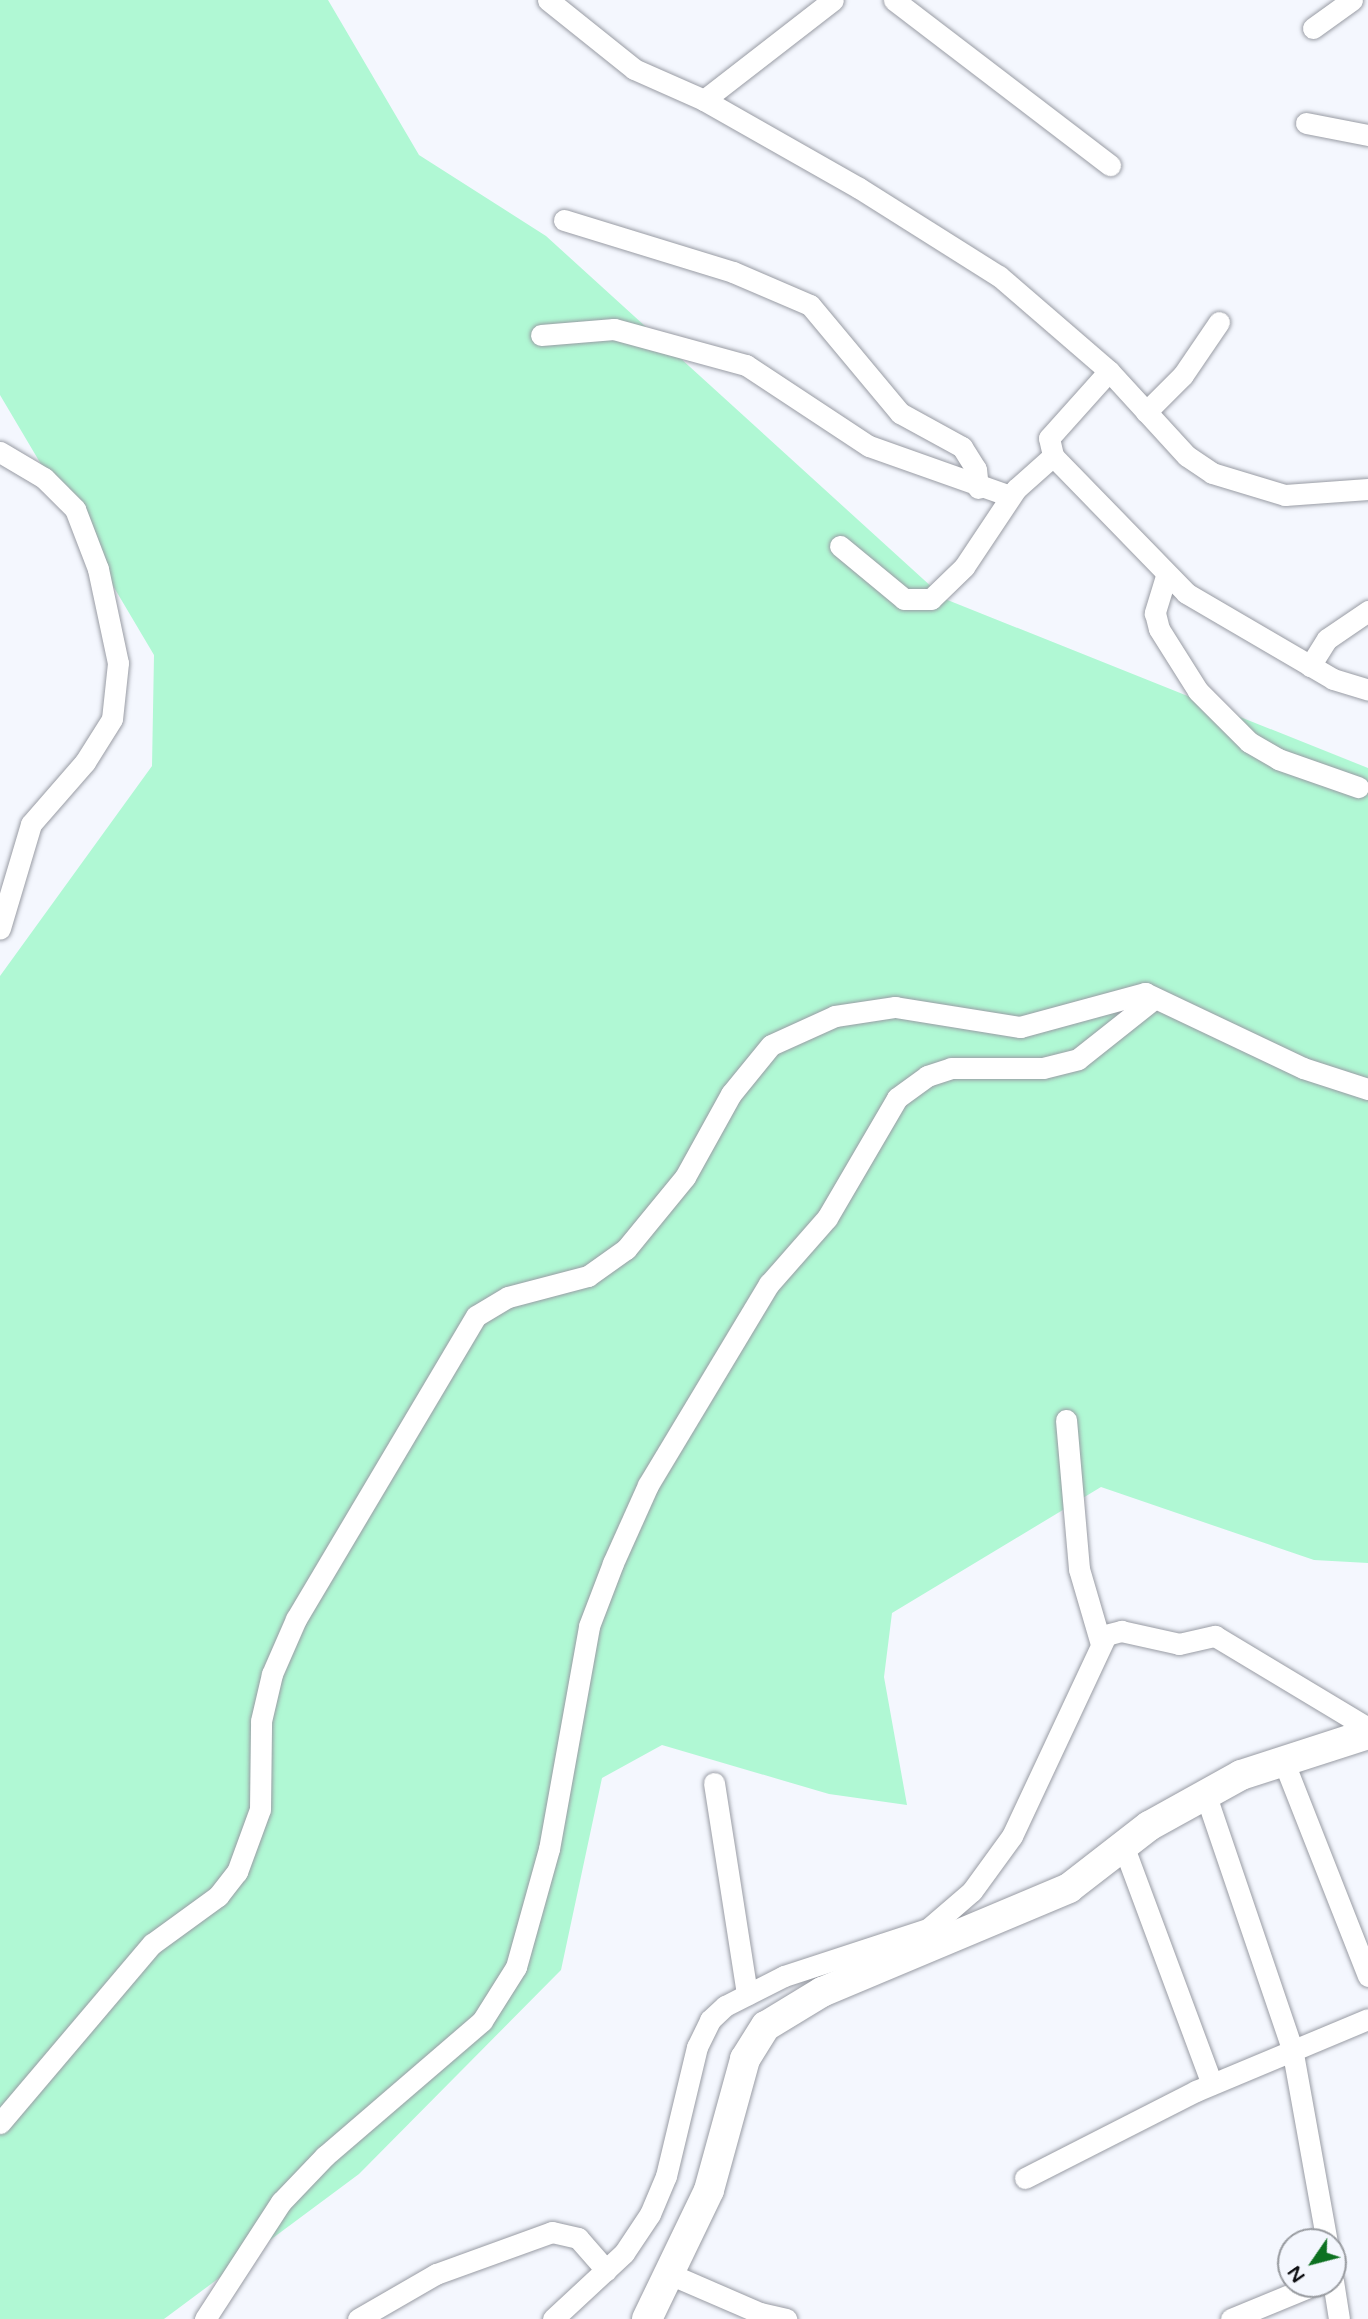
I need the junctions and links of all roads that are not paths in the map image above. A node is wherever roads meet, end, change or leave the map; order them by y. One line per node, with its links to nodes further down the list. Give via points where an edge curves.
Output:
1 (548, 0): 6 (street, via 634,69)
2 (833, 0): 6 (street)
3 (894, 0): 9 (street)
4 (1352, 0): 5 (street)
5 (1314, 28)
6 (704, 100): 13 (street, via 999,276)
7 (1307, 123): 8 (street)
8 (1368, 135)
9 (1110, 164)
10 (564, 220): 17 (street, via 733,272 810,305 855,353 891,405 962,447 975,469)
11 (1219, 322): 14 (street, via 1183,375)
12 (541, 335): 17 (street, via 614,329 746,365 869,446)
13 (1109, 371): 14 (street); 16 (street, via 1049,438)
14 (1146, 412): 18 (street, via 1187,456 1242,486 1285,495)
15 (0, 453): 26 (street, via 44,478 75,509 98,569 118,663 112,719 85,762 31,824)
16 (1053, 456): 19 (street); 21 (street)
17 (978, 488): 19 (street)
18 (1368, 489)
19 (1010, 496): 20 (street, via 964,567 931,599 904,599)
20 (840, 546)
21 (1166, 576): 23 (street); 25 (street, via 1154,612 1159,629 1198,691 1249,742 1278,759)
22 (1368, 611): 23 (street, via 1327,639)
23 (1310, 666): 24 (street)
24 (1368, 690)
25 (1358, 787)
26 (0, 928)
27 (1155, 998): 28 (street, via 1303,1068); 42 (street, via 1128,994 1020,1027 895,1007 835,1016 788,1036 758,1058 708,1130 685,1177 626,1249 588,1276 508,1297 476,1316 296,1619 272,1674 261,1721 260,1809 237,1871 218,1896 152,1944); 49 (street, via 1078,1059 1044,1068 951,1068 927,1076 897,1098 832,1210 769,1284 648,1485 613,1563 589,1626 549,1849 516,1967 482,2021 325,2156 281,2202)
28 (1368, 1089)
29 (1066, 1420): 30 (street, via 1079,1569)
30 (1100, 1641): 31 (street, via 1121,1631 1168,1644 1215,1636); 38 (street, via 1012,1836 972,1891 928,1929)
31 (1368, 1728)
32 (1368, 1734): 33 (street)
33 (1283, 1760): 35 (street); 37 (street)
34 (714, 1783): 38 (street)
35 (1205, 1793): 36 (street); 40 (street)
36 (1123, 1845): 41 (street); 46 (street, via 1069,1888 1027,1910 822,1992 766,2026 744,2059 709,2190)
37 (1368, 1976)
38 (747, 1994): 45 (street, via 725,2006 702,2034 666,2176 650,2214)
39 (1368, 2019): 40 (street)
40 (1292, 2048): 41 (street); 44 (street)
41 (1212, 2084): 43 (street)
42 (0, 2123)
43 (1025, 2178)
44 (1324, 2228)
45 (606, 2270): 50 (street, via 578,2238 552,2232 436,2274); 51 (street)
46 (672, 2274): 52 (street); 53 (street, via 760,2314)
47 (1282, 2298): 54 (street)
48 (1336, 2298): 55 (street)
49 (205, 2319)
50 (358, 2319)
51 (553, 2319)
52 (647, 2319)
53 (786, 2319)
54 (1230, 2319)
55 (1339, 2319)

